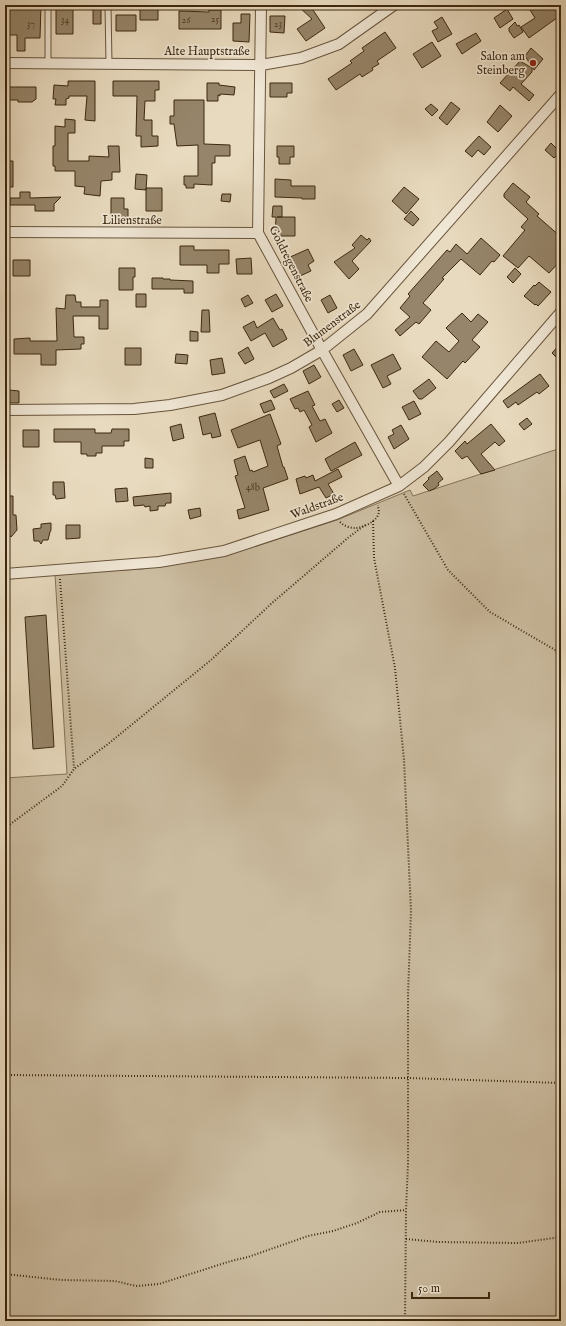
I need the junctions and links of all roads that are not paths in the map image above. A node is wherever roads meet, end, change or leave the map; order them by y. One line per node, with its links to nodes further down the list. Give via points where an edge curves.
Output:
1 (108, 5): 7 (lane)
2 (261, 5): 8 (street, Goldregenstraße)
3 (394, 5): 8 (street, Alte Hauptstraße, via 339,44 302,58)
4 (48, 6): 6 (lane)
5 (5, 63): 6 (street, Alte Hauptstraße)
6 (48, 63): 7 (street, Alte Hauptstraße)
7 (109, 64): 8 (street, Alte Hauptstraße)
8 (261, 64): 11 (street, Goldregenstraße)
9 (561, 94): 13 (street, Blumenstraße, via 368,314)
10 (5, 232): 11 (street, Lilienstraße)
11 (258, 233): 13 (street, Goldregenstraße)
12 (561, 312): 15 (street, Waldstraße, via 449,442)
13 (322, 350): 14 (street, Blumenstraße, via 269,378 222,395 177,404 134,409); 15 (street, Goldregenstraße)
14 (5, 410)
15 (399, 486): 16 (street, Waldstraße, via 336,514 224,550 159,562)
16 (5, 574)

